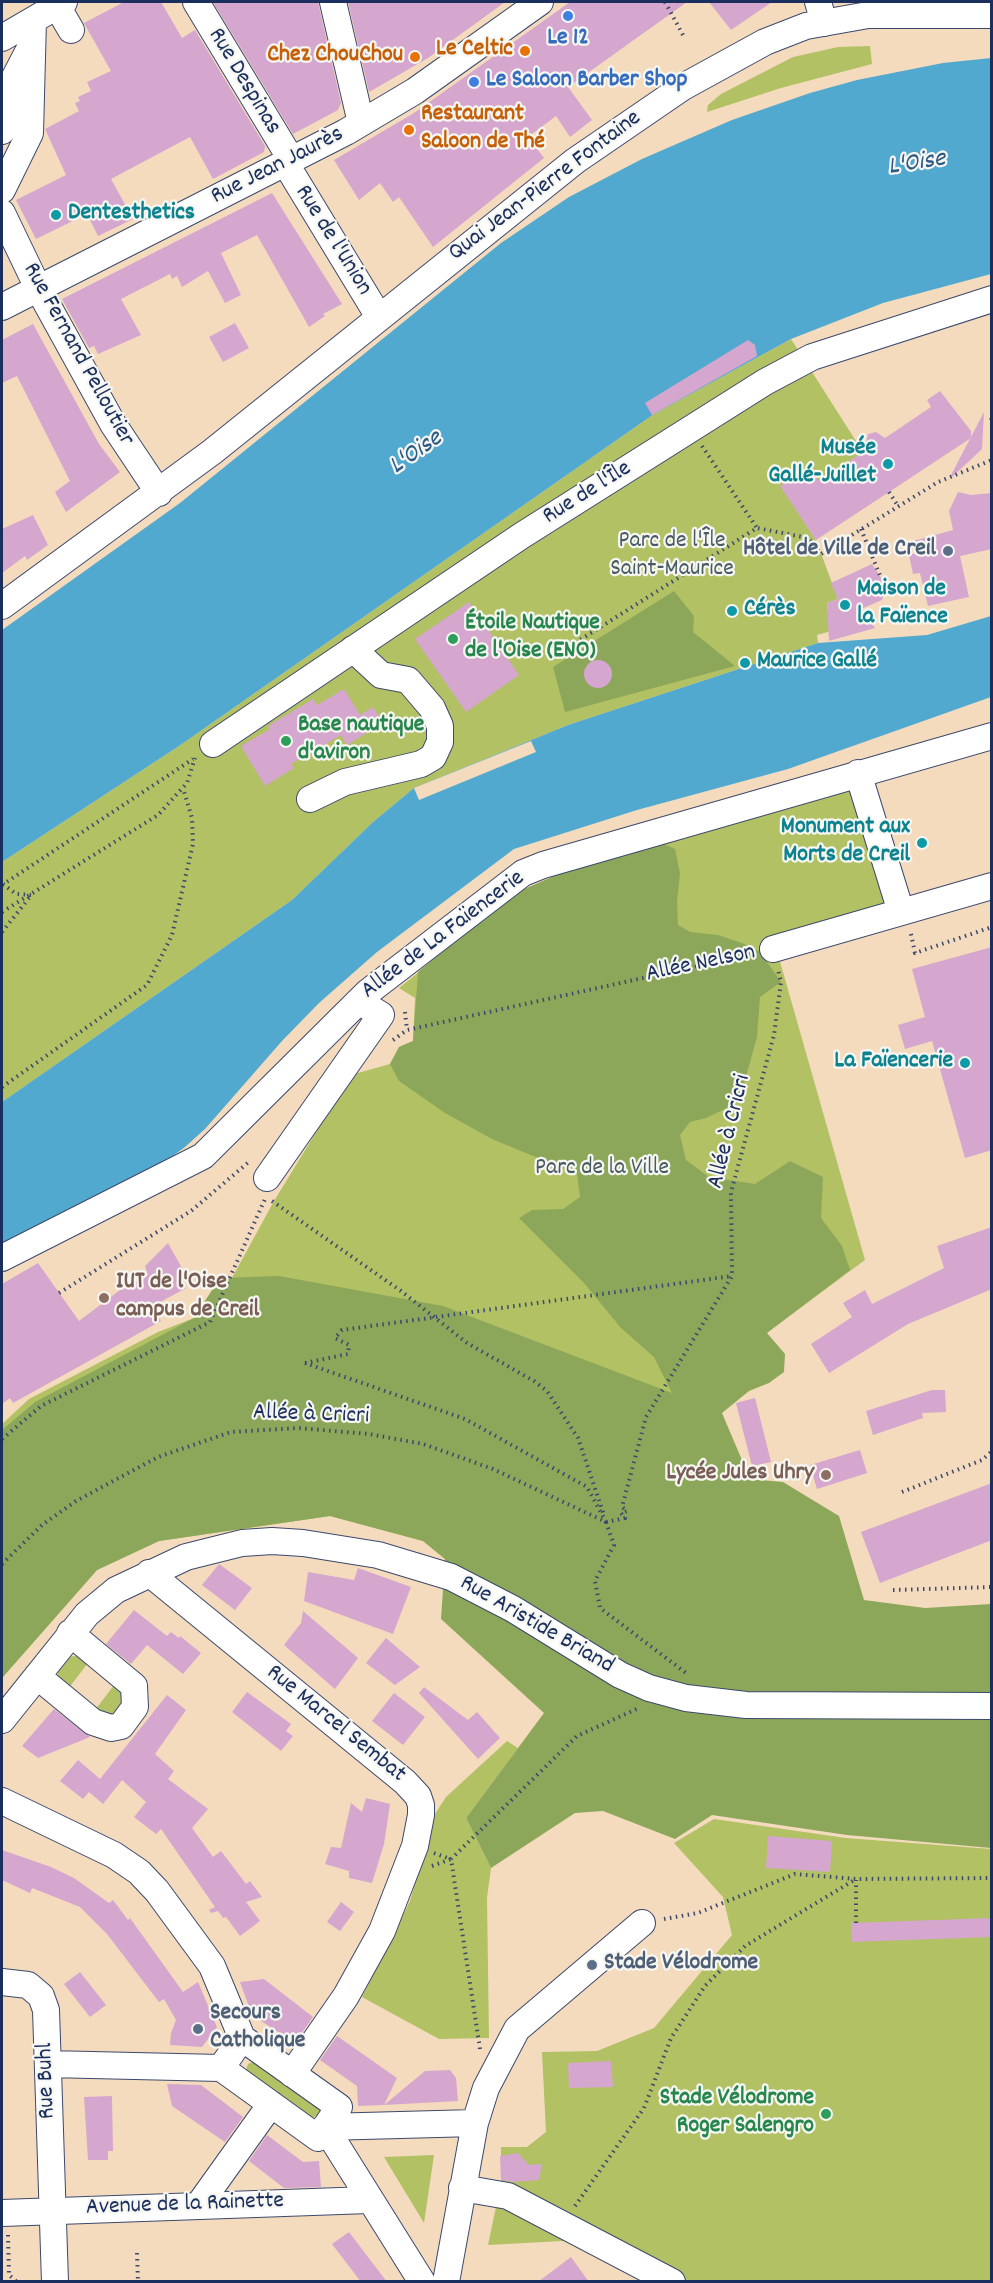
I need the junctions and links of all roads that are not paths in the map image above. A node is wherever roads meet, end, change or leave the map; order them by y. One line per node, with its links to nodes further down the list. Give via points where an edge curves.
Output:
1 (196, 2): 16 (street, Rue Despinas)
2 (333, 2): 14 (street)
3 (540, 2): 14 (street, Rue Jean Jaurès, via 415,91)
4 (847, 2): 6 (street, via 842,10)
5 (60, 4): 8 (street); 9 (street)
6 (821, 12): 7 (street, Quai Jean-Pierre Fontaine); 23 (street, Quai Jean-Pierre Fontaine, via 806,26 733,58 646,111 575,161)
7 (992, 15)
8 (71, 30)
9 (16, 37): 10 (street); 11 (street); 12 (street)
10 (2, 75)
11 (31, 79): 13 (street); 15 (street)
12 (2, 102)
13 (31, 109): 17 (street); 18 (street, via 28,139)
14 (361, 123): 16 (street, Rue Jean Jaurès)
15 (2, 131)
16 (289, 163): 20 (street, Rue Jean Jaurès); 23 (street, Rue de l'Union)
17 (2, 164)
18 (2, 190)
19 (2, 213): 20 (street, Rue Fernand Pelloutier)
20 (38, 288): 22 (street, Rue Jean Jaurès); 24 (street, Rue Fernand Pelloutier, via 113,424)
21 (992, 299): 26 (street, Rue de l'Île, via 799,363 521,536)
22 (2, 306)
23 (379, 317): 24 (street, Quai Jean-Pierre Fontaine)
24 (159, 493): 25 (street, Quai Jean-Pierre Fontaine)
25 (2, 606)
26 (353, 649): 28 (street, Rue de l'Île); 30 (street, via 381,675 408,680 432,708 440,726 440,742 433,757 421,764 345,782)
27 (992, 736): 29 (street, Allée de La Faïencerie)
28 (203, 751)
29 (858, 773): 32 (street); 34 (street, Allée de La Faïencerie, via 533,869 513,880)
30 (310, 799)
31 (992, 886): 32 (street, Allée Nelson)
32 (901, 912): 33 (street, Allée Nelson)
33 (773, 949)
34 (359, 1000): 35 (street, via 381,1015); 36 (street, Allée de La Faïencerie, via 203,1156)
35 (262, 1177)
36 (2, 1258)
37 (149, 1573): 38 (street, Rue Aristide Briand, via 106,1597); 40 (street, Rue Aristide Briand, via 242,1543 272,1541 339,1548 432,1569 495,1598 620,1675 670,1694 746,1705); 48 (street, Rue Marcel Sembat, via 405,1782 421,1805 415,1846 382,1931 346,1996)
38 (70, 1633): 39 (street, Rue Aristide Briand); 39 (street, via 134,1686 135,1707 121,1726 93,1722)
39 (37, 1676): 41 (street, Rue Aristide Briand)
40 (992, 1706)
41 (2, 1720)
42 (2, 1801): 45 (street, via 114,1855 139,1872 212,1966)
43 (642, 1923): 50 (street, via 518,2029 486,2088)
44 (2, 1982): 46 (street, Rue Buhl, via 28,1985 41,1996 46,2010)
45 (242, 2038): 47 (street); 48 (street)
46 (48, 2064): 47 (street); 55 (street, Rue Buhl)
47 (220, 2068): 49 (street)
48 (292, 2074): 51 (street, via 339,2107)
49 (271, 2104): 51 (street, via 318,2138); 54 (street)
50 (475, 2123): 51 (street); 52 (street)
51 (325, 2127): 53 (street)
52 (462, 2188): 59 (street); 60 (street, via 508,2196)
53 (369, 2200): 54 (street, Avenue de la Rainette); 58 (street)
54 (198, 2206): 55 (street, Avenue de la Rainette)
55 (52, 2211): 56 (street, Avenue de la Rainette); 57 (street, Rue Buhl)
56 (5, 2221)
57 (55, 2282)
58 (422, 2282)
59 (446, 2282)
60 (672, 2282)

